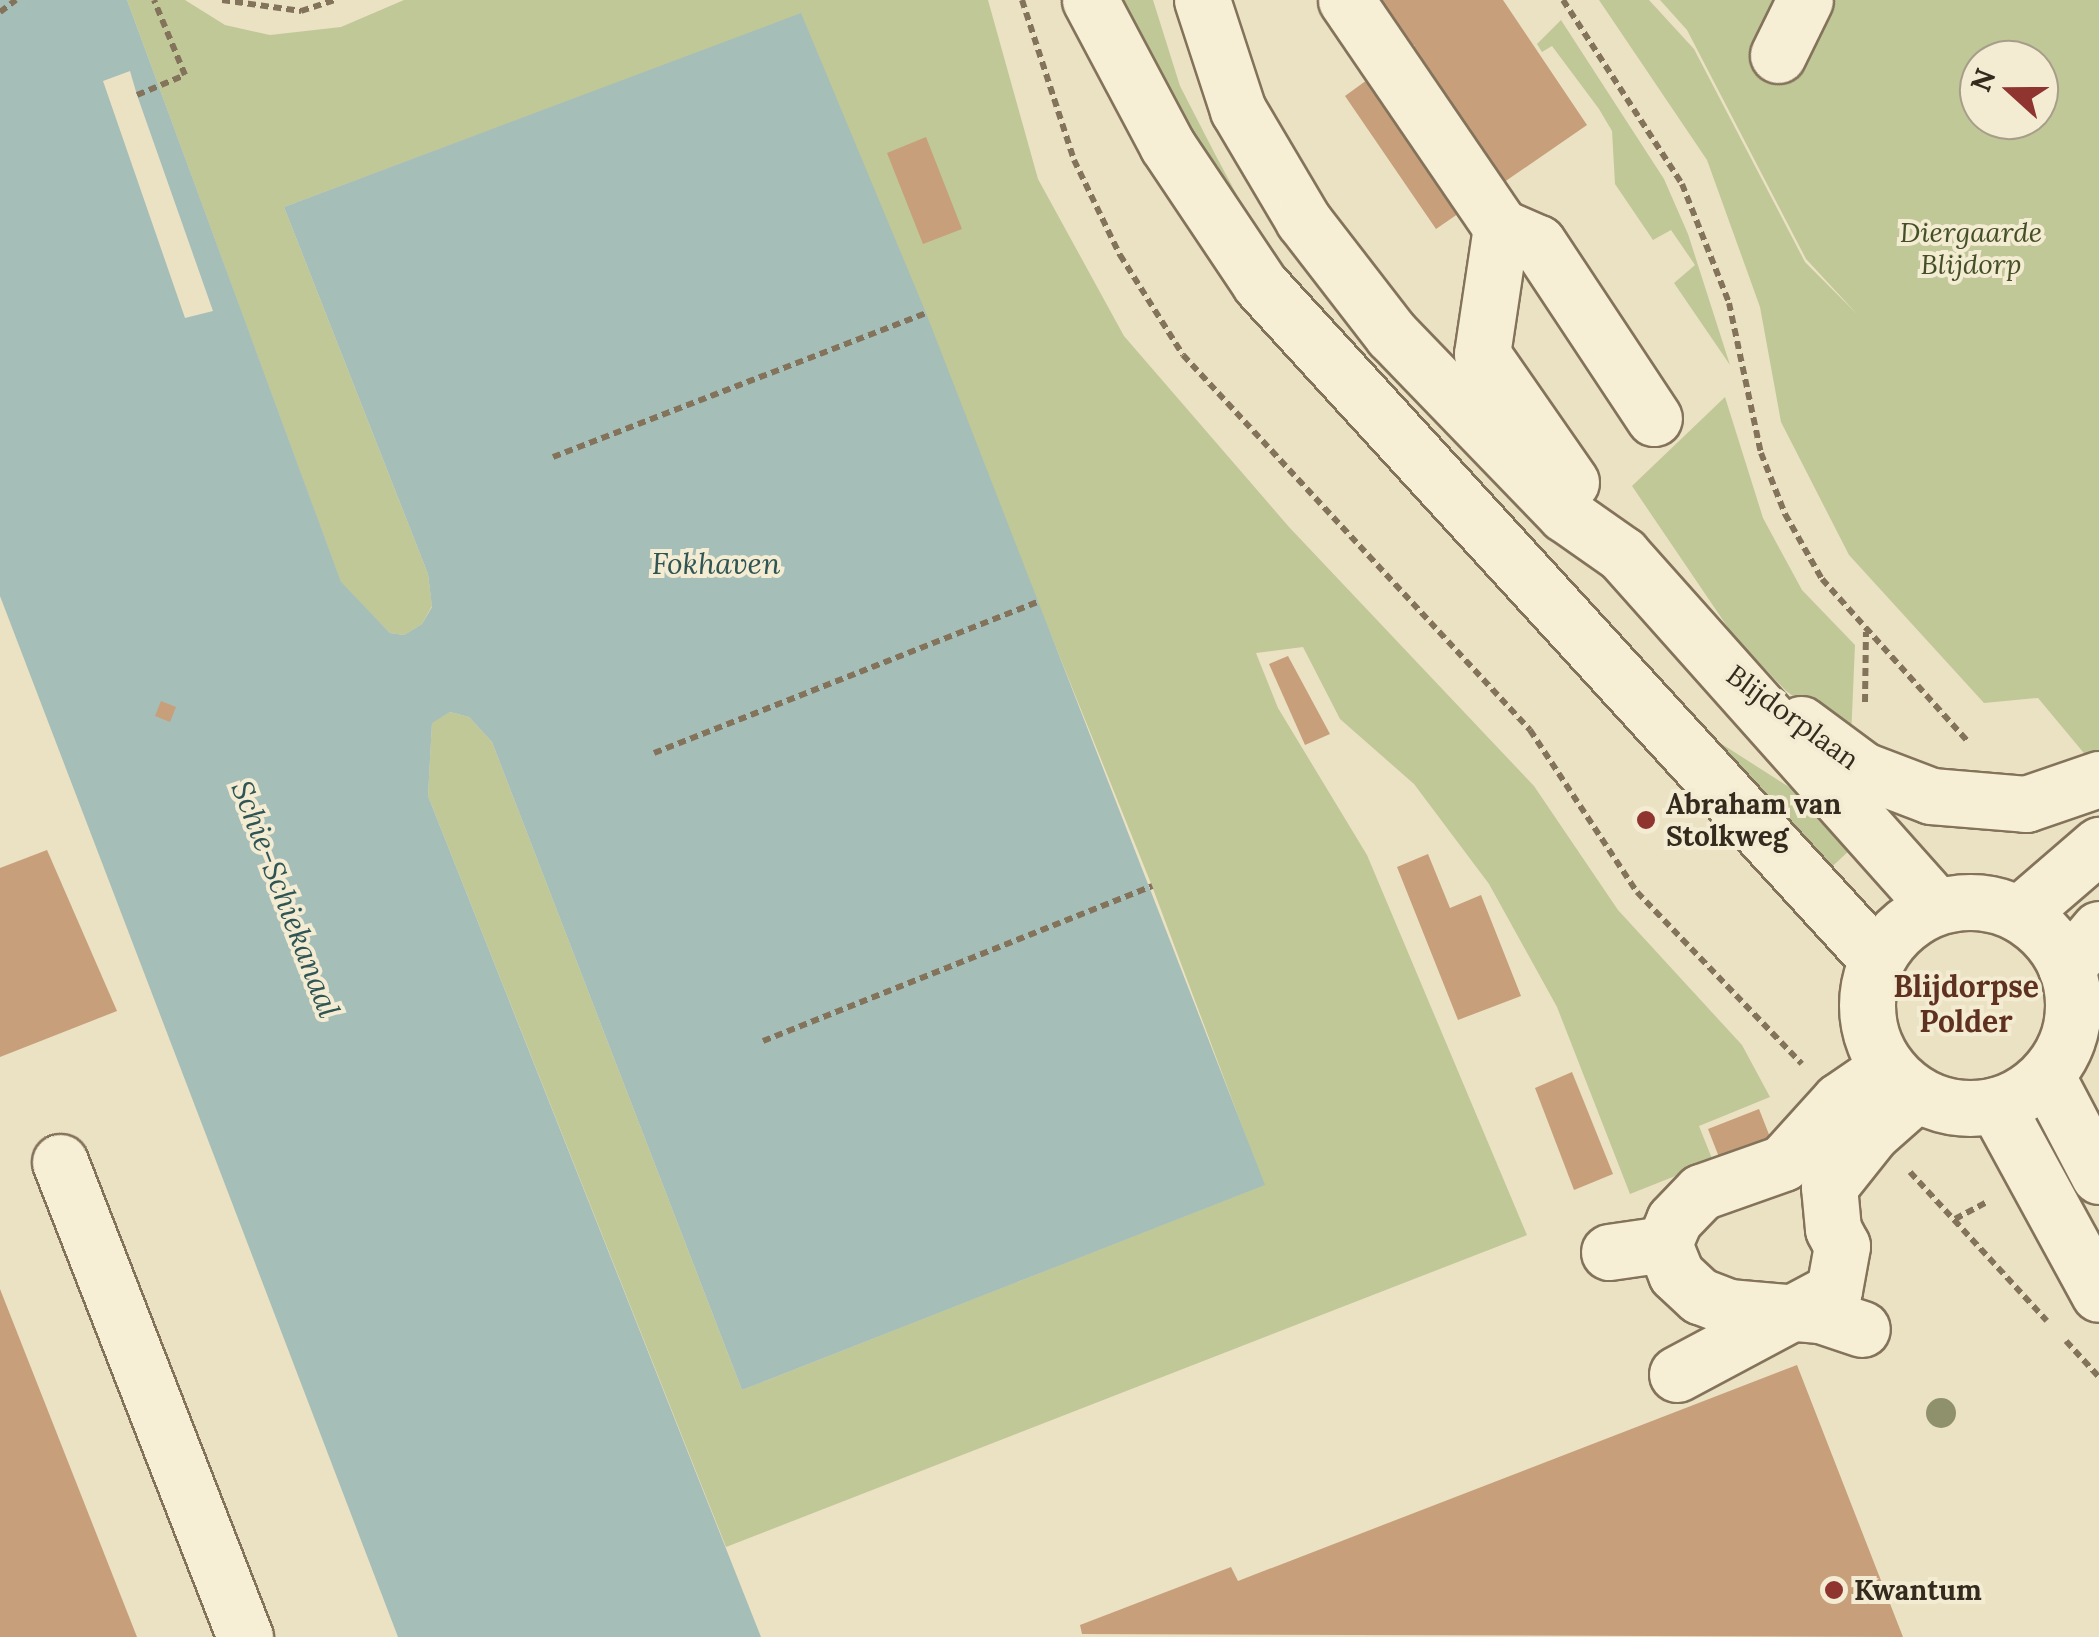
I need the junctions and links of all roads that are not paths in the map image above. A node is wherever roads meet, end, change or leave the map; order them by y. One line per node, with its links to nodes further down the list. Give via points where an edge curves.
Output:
1 (1090, 0): 15 (street, via 1167,145 1260,284)
2 (1202, 0): 8 (street, via 1238,110 1303,220 1392,335 1565,514)
3 (1346, 0): 6 (street)
4 (1805, 0): 5 (street)
5 (1778, 55)
6 (1502, 228): 7 (street, via 1538,243); 8 (street, via 1482,354)
7 (1654, 418)
8 (1622, 554): 9 (street)
9 (1718, 662): 10 (street, Blijdorplaan, via 1864,770 1931,796 2026,804); 12 (street)
10 (2099, 779)
11 (2099, 845): 13 (street)
12 (1936, 906): 13 (street, via 1979,901); 15 (street, via 1892,936)
13 (2020, 914): 14 (street)
14 (2082, 948): 16 (street, via 2071,1024)
15 (1876, 958): 17 (street, via 1866,1014)
16 (2046, 1075): 18 (street); 21 (street)
17 (1902, 1081): 18 (street, via 1969,1109); 19 (street, via 1856,1117)
18 (1996, 1105): 25 (street)
19 (1819, 1160): 22 (street, via 1783,1163 1701,1192 1674,1220); 23 (street)
20 (60, 1162): 28 (street)
21 (2099, 1176)
22 (1664, 1244): 24 (street); 26 (street, via 1676,1274 1700,1296 1728,1307)
23 (1842, 1246): 26 (street, via 1834,1290); 26 (street, via 1871,1316)
24 (1609, 1252)
25 (2099, 1294)
26 (1792, 1312): 27 (street)
27 (1677, 1374)
28 (245, 1637)

